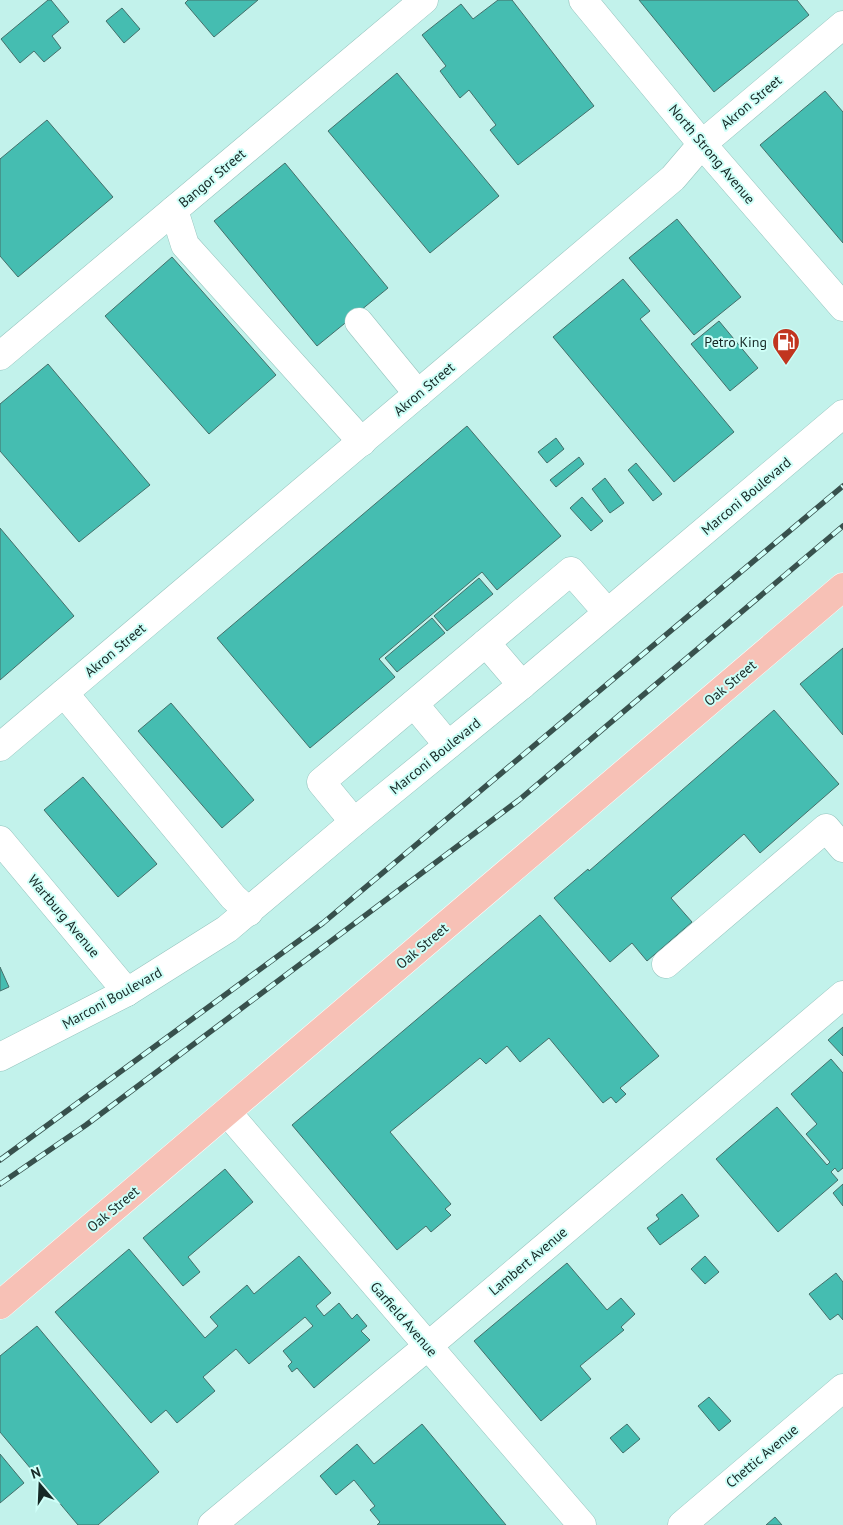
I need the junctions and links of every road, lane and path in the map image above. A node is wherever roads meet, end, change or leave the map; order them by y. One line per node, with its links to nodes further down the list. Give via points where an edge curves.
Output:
1 (424, 0): 5 (street, Bangor Street)
2 (583, 0): 4 (street, North Strong Avenue)
3 (843, 25): 4 (street, Akron Street)
4 (702, 144): 6 (street, North Strong Avenue); 9 (street, Akron Street, via 673,178)
5 (174, 210): 8 (street, Bangor Street); 11 (street, via 185,245)
6 (843, 307)
7 (359, 322): 9 (street)
8 (0, 356)
9 (418, 394): 11 (street, Akron Street)
10 (843, 414): 13 (street, Marconi Boulevard)
11 (362, 442): 16 (street, Akron Street)
12 (843, 587): 28 (main road, Oak Street)
13 (607, 612): 14 (street, via 571,571); 15 (street, Marconi Boulevard)
14 (486, 643): 15 (street); 17 (street)
15 (522, 685): 18 (street, Marconi Boulevard)
16 (64, 693): 19 (street, Akron Street); 23 (street, via 233,897)
17 (414, 704): 18 (street); 20 (street, via 321,782)
18 (448, 745): 20 (street, Marconi Boulevard)
19 (0, 747)
20 (354, 822): 23 (street, Marconi Boulevard)
21 (0, 840): 25 (street, Wartburg Avenue)
22 (843, 848): 24 (street, via 826,828)
23 (250, 912): 25 (street, Marconi Boulevard)
24 (666, 964)
25 (126, 992): 27 (street, Marconi Boulevard)
26 (843, 995): 30 (street, Lambert Avenue)
27 (0, 1057)
28 (227, 1112): 29 (main road, Oak Street); 30 (street, Garfield Avenue)
29 (0, 1305)
30 (428, 1346): 32 (street, Lambert Avenue); 33 (street, Garfield Avenue)
31 (843, 1388): 34 (street, Chettic Avenue)
32 (212, 1525)
33 (582, 1525)
34 (682, 1525)

